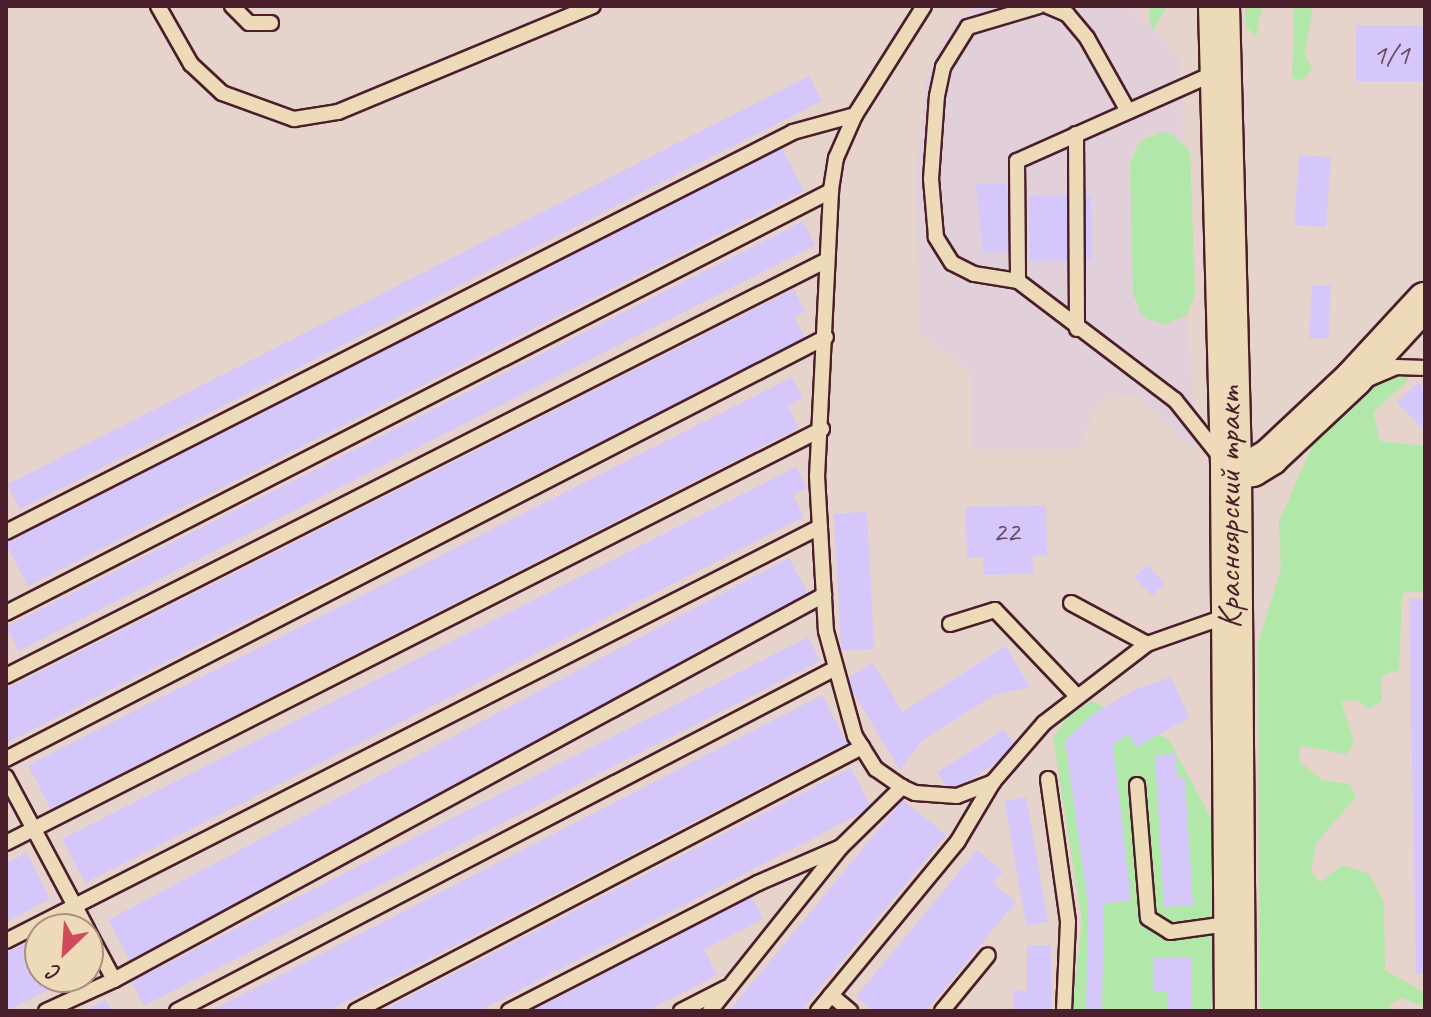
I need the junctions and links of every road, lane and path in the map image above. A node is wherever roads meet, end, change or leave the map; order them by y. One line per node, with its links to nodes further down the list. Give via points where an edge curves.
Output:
1 (158, 6): 3 (lane, via 191,64 222,93 294,119 338,112)
2 (232, 6): 8 (lane, via 249,23)
3 (593, 6)
4 (924, 6): 11 (lane)
5 (1039, 6): 15 (lane, via 968,27 943,67 937,96 931,179 936,237 952,263 974,274)
6 (1048, 6): 10 (lane, via 1067,14 1087,38)
7 (1219, 6): 9 (main road, Красноярский тракт)
8 (271, 23)
9 (1221, 70): 10 (lane); 22 (main road, Красноярский тракт)
10 (1128, 111): 12 (lane)
11 (855, 115): 13 (lane, via 836,158); 24 (lane, via 793,132)
12 (1076, 134): 15 (lane, via 1017,161); 17 (lane)
13 (831, 191): 14 (lane); 27 (lane)
14 (827, 260): 18 (lane); 32 (lane)
15 (1018, 281): 17 (lane)
16 (1425, 301): 20 (street)
17 (1077, 329): 22 (lane, via 1175,400)
18 (826, 337): 21 (lane); 35 (lane)
19 (1425, 368): 20 (lane, via 1396,367 1367,380)
20 (1354, 378): 22 (street, via 1270,457 1252,468)
21 (822, 429): 23 (lane, via 817,476); 41 (lane)
22 (1231, 471): 28 (main road, Красноярский тракт)
23 (820, 527): 25 (lane); 44 (lane)
24 (6, 532)
25 (824, 595): 31 (lane); 50 (lane)
26 (1071, 603): 30 (lane)
27 (6, 613)
28 (1230, 614): 30 (lane); 46 (main road, Красноярский тракт)
29 (950, 624): 33 (lane, via 995,610)
30 (1147, 644): 33 (lane)
31 (834, 669): 34 (lane); 54 (lane)
32 (6, 676)
33 (1077, 696): 38 (lane, via 1044,723)
34 (862, 747): 40 (lane, via 876,769); 55 (lane)
35 (6, 759)
36 (6, 777): 41 (lane)
37 (1048, 779): 62 (lane, via 1068,922)
38 (993, 782): 40 (lane, via 957,796); 52 (lane, via 958,841)
39 (1137, 785): 46 (lane, via 1148,918 1170,932)
40 (902, 787): 43 (lane)
41 (34, 829): 42 (lane); 44 (lane)
42 (6, 843)
43 (841, 847): 51 (lane); 56 (lane, via 758,883)
44 (75, 906): 45 (lane); 47 (lane)
45 (79, 913)
46 (1234, 923): 63 (main road, Красноярский тракт)
47 (6, 941)
48 (988, 955): 61 (lane)
49 (104, 961): 50 (lane)
50 (114, 980): 53 (lane)
51 (729, 986): 57 (lane); 58 (lane)
52 (831, 995): 59 (lane); 60 (lane)
53 (46, 1011)
54 (177, 1011)
55 (356, 1011)
56 (509, 1011)
57 (681, 1011)
58 (710, 1011)
59 (818, 1011)
60 (850, 1011)
61 (942, 1011)
62 (1064, 1011)
63 (1235, 1011)

